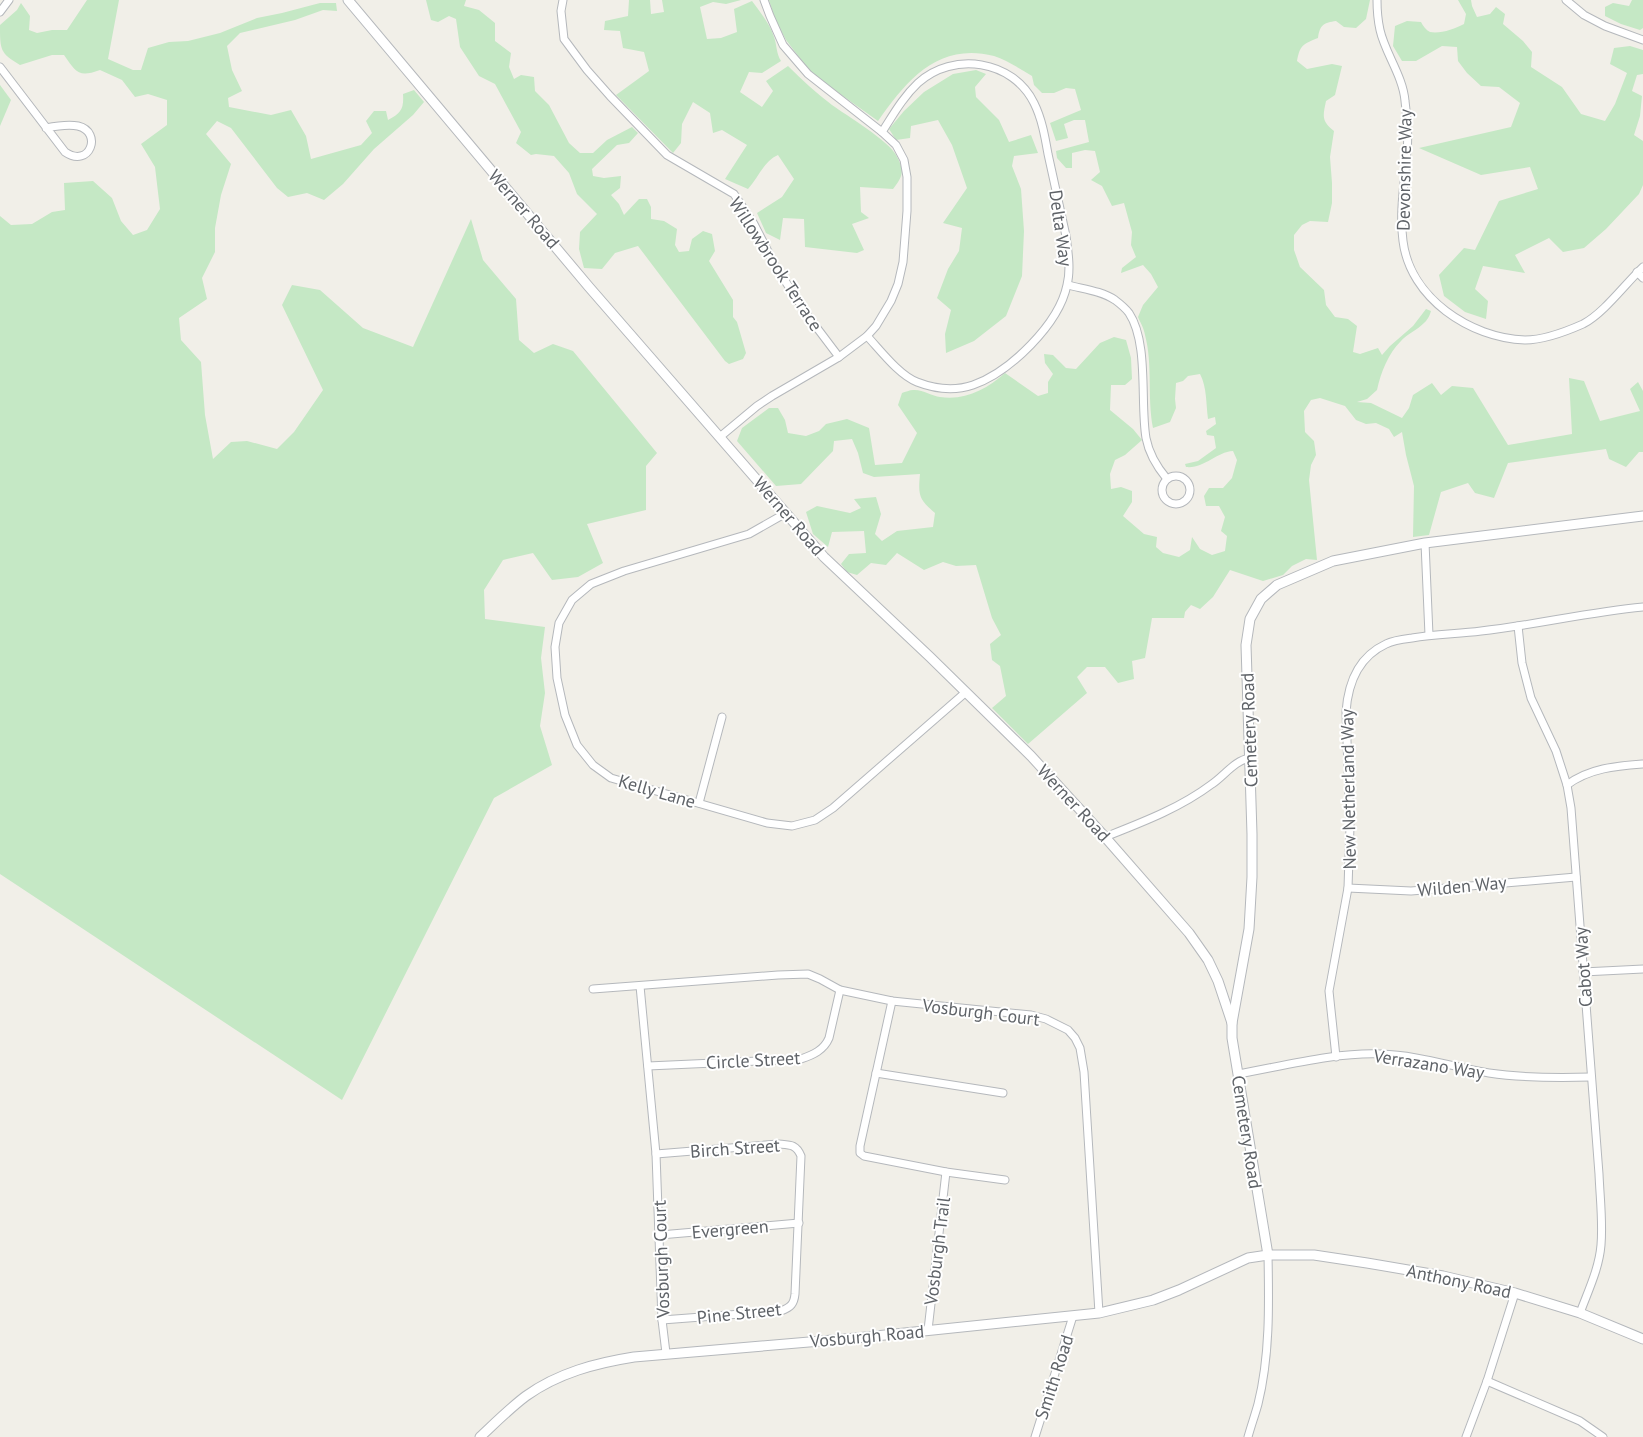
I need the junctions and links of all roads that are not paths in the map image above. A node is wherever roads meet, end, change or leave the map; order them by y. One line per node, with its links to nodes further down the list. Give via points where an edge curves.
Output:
1 (9, 0): 7 (street)
2 (348, 0): 16 (street, Werner Road, via 589,287)
3 (563, 0): 15 (street, Willowbrook Terrace, via 564,39 587,70 658,148 734,194 781,275)
4 (764, 0): 11 (street, via 783,45 808,74)
5 (1377, 0): 12 (street, Devonshire Way, via 1380,31 1405,99 1408,148 1402,202 1403,241 1410,266 1424,291 1461,322 1485,333 1526,340 1550,336 1591,319)
6 (1566, 0): 8 (street, via 1605,26)
7 (0, 12)
8 (1643, 40)
9 (0, 68): 10 (street)
10 (46, 128): 10 (street, via 72,157 86,154 92,143 92,136 85,128 72,125)
11 (882, 132): 13 (street, Delta Way, via 918,82 935,71 956,64 979,64 997,69 1025,88 1040,116 1066,236); 14 (street, via 896,145 904,160 907,212 898,284 891,301)
12 (1641, 272)
13 (1068, 285): 14 (street, Delta Way, via 1059,307 1021,354 993,376 973,385 934,388 916,382 904,376); 17 (street, via 1114,300 1129,313 1140,346 1146,438 1149,450)
14 (867, 336): 15 (street)
15 (839, 358): 16 (street, via 772,396)
16 (721, 436): 18 (street, Werner Road)
17 (1167, 479): 17 (street, via 1162,486 1162,494 1167,500 1178,504 1186,500 1190,492 1186,480 1179,476)
18 (786, 513): 24 (street, Werner Road, via 824,557); 29 (street, Kelly Lane, via 749,534 591,584 572,600 559,623 555,647 557,678 565,715 582,752 611,778)
19 (1643, 516): 20 (street, Cemetery Road)
20 (1425, 543): 23 (street); 26 (street, Cemetery Road, via 1333,561 1277,586 1261,599 1250,620 1246,645)
21 (1643, 608): 22 (street, New Netherland Way)
22 (1518, 626): 23 (street, New Netherland Way); 28 (street, Cabot Way, via 1522,663 1531,698 1556,751)
23 (1429, 635): 32 (street, New Netherland Way, via 1393,641 1378,648 1366,658 1353,677 1347,694)
24 (966, 692): 29 (street, Kelly Lane, via 815,820 792,826 767,823); 30 (street, Werner Road, via 1031,756)
25 (722, 717): 29 (street)
26 (1250, 758): 30 (street, via 1239,762 1213,784 1167,812); 39 (street, Cemetery Road, via 1249,929)
27 (1643, 764): 28 (street, via 1582,775)
28 (1567, 785): 31 (street, Cabot Way)
29 (699, 803)
30 (1105, 837): 39 (street, Werner Road, via 1189,932 1218,981)
31 (1576, 877): 32 (street, Wilden Way, via 1411,891); 34 (street, Cabot Way)
32 (1348, 888): 40 (street, New Netherland Way, via 1329,991)
33 (1643, 969): 34 (street)
34 (1583, 972): 44 (street, Cabot Way)
35 (640, 986): 36 (street, Vosburgh Court); 37 (street, Vosburgh Court, via 808,974); 41 (street, Vosburgh Court)
36 (593, 989)
37 (840, 990): 38 (street, Vosburgh Court); 41 (street, Circle Street, via 826,1045 811,1056)
38 (892, 1001): 42 (street, Vosburgh Trail); 54 (street, Vosburgh Court, via 1031,1015 1060,1025 1075,1038 1084,1072)
39 (1232, 1023): 43 (street, Cemetery Road)
40 (1336, 1057): 43 (street, Verrazano Way); 44 (street, Verrazano Way, via 1383,1054 1530,1078)
41 (648, 1066): 46 (street, Vosburgh Court)
42 (876, 1073): 45 (street); 47 (street, Vosburgh Trail, via 860,1153)
43 (1238, 1074): 51 (street, Cemetery Road)
44 (1591, 1077): 53 (street, Cabot Way, via 1601,1246 1596,1270)
45 (1003, 1093)
46 (656, 1154): 49 (street, Birch Street, via 792,1145 801,1156); 50 (street, Vosburgh Court)
47 (946, 1172): 48 (street, Vosburgh Trail); 57 (street, Vosburgh Trail)
48 (1005, 1180)
49 (799, 1223): 50 (street, Evergreen); 56 (street, Pine Street, via 795,1294 793,1304 788,1308)
50 (660, 1235): 56 (street, Vosburgh Court)
51 (1268, 1255): 52 (street, Anthony Road, via 1314,1255 1367,1262); 54 (street, Vosburgh Road, via 1248,1258 1153,1300); 63 (street, via 1269,1300 1264,1366)
52 (1515, 1293): 53 (street, Anthony Road); 60 (street)
53 (1580, 1312): 58 (street, Anthony Road)
54 (1099, 1313): 55 (street, Vosburgh Road)
55 (1073, 1316): 57 (street, Vosburgh Road); 62 (street, Smith Road)
56 (662, 1320): 59 (street, Vosburgh Court)
57 (928, 1330): 59 (street, Vosburgh Road)
58 (1643, 1339)
59 (666, 1354): 61 (street, Vosburgh Road, via 601,1362 549,1382 526,1396)
60 (1487, 1380): 64 (street); 65 (street, via 1580,1421)
61 (480, 1437)
62 (1035, 1437)
63 (1248, 1437)
64 (1466, 1437)
65 (1603, 1437)

